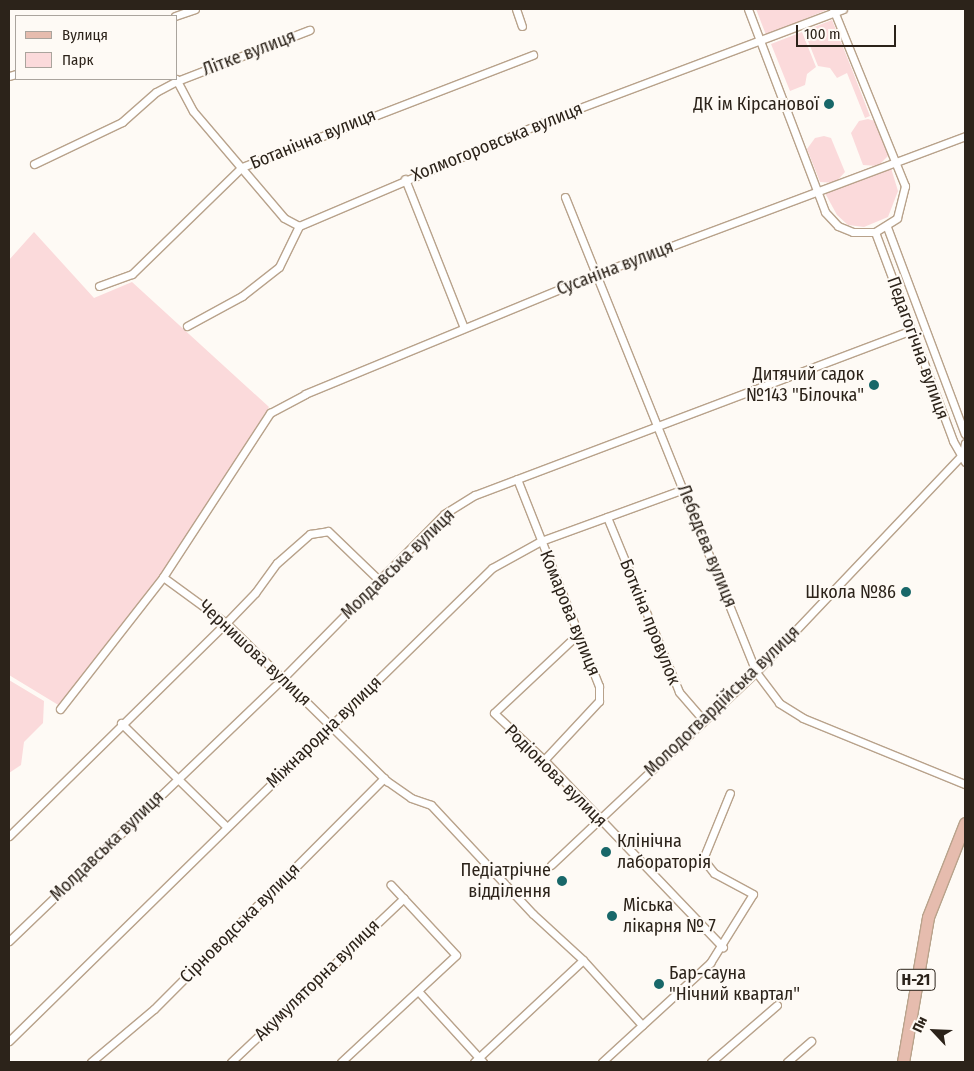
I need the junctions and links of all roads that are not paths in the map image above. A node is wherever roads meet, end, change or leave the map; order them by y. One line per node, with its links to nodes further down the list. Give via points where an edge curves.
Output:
1 (195, 9): 6 (street)
2 (516, 9): 7 (street)
3 (748, 9): 9 (street)
4 (843, 9): 5 (street, Холмогоровська вулиця)
5 (834, 10): 9 (street, Холмогоровська вулиця); 14 (street)
6 (178, 15)
7 (522, 26)
8 (309, 30): 11 (street, Літке вулиця)
9 (760, 41): 17 (street, Холмогоровська вулиця, via 561,115); 18 (street)
10 (533, 56): 16 (street, Ботанічна вулиця)
11 (178, 79)
12 (176, 80): 15 (street, Літке вулиця, via 156,92 122,122); 16 (street, via 193,111)
13 (965, 136): 14 (street, Сусаніна вулиця)
14 (897, 162): 18 (street, Сусаніна вулиця); 21 (street, via 905,186 903,201 896,218)
15 (34, 164)
16 (242, 167): 20 (street, via 284,218); 24 (street, Ботанічна вулиця, via 132,274)
17 (405, 179): 20 (street, Холмогоровська вулиця); 26 (street)
18 (818, 192): 22 (street, via 825,212 838,226 852,232); 23 (street, Сусаніна вулиця)
19 (565, 197): 23 (street, Лебедєва вулиця)
20 (299, 226): 25 (street, via 279,267 242,296)
21 (886, 227): 22 (street); 29 (street, Педагогічна вулиця)
22 (875, 232): 27 (street, Педагогічна вулиця)
23 (594, 275): 26 (street, Сусаніна вулиця); 28 (street, Лебедєва вулиця)
24 (99, 286)
25 (187, 326)
26 (464, 328): 37 (street, Сусаніна вулиця, via 305,394 270,413)
27 (912, 330): 28 (street, Молдавська вулиця); 31 (street, Педагогічна вулиця, via 953,440)
28 (659, 426): 33 (street, Молдавська вулиця); 34 (street, Лебедєва вулиця)
29 (965, 434)
30 (965, 443): 31 (street)
31 (963, 454): 32 (street, Педагогічна вулиця); 41 (street, Молодогвардійська вулиця)
32 (965, 462)
33 (517, 479): 36 (street, Комарова вулиця); 38 (street, Молдавська вулиця, via 475,496 444,514)
34 (684, 489): 35 (street, Міжнародна вулиця); 41 (street, Лебедєва вулиця)
35 (607, 517): 36 (street, Міжнародна вулиця); 44 (street, Боткіна провулок, via 679,692)
36 (541, 541): 40 (street, Комарова вулиця); 46 (street, Міжнародна вулиця, via 492,568)
37 (163, 578): 39 (street, Чернишова вулиця); 43 (street)
38 (379, 580): 39 (street, via 328,531 310,534 283,557 255,593); 42 (street, Молдавська вулиця)
39 (226, 622): 42 (street, Чернишова вулиця); 45 (street)
40 (578, 634): 47 (street, Комарова вулиця, via 599,686 599,701); 47 (street, Родіонова вулиця, via 494,713)
41 (756, 672): 44 (street, Молодогвардійська вулиця); 50 (street, Лебедєва вулиця, via 779,703 803,718)
42 (284, 677): 46 (street, Чернишова вулиця); 49 (street, Молдавська вулиця)
43 (60, 709)
44 (704, 721): 52 (street, Молодогвардійська вулиця)
45 (121, 723): 49 (street); 55 (street)
46 (332, 724): 48 (street, Чернишова вулиця); 54 (street, Міжнародна вулиця)
47 (544, 760): 52 (street, Родіонова вулиця)
48 (384, 778): 61 (street, Чернишова вулиця, via 411,798 431,805 533,914); 68 (street, Сірноводська вулиця, via 154,1009)
49 (177, 779): 54 (street); 59 (street, Молдавська вулиця)
50 (965, 784)
51 (730, 793): 60 (street, via 703,860 714,873 753,894 737,915)
52 (599, 820): 56 (street, Молодогвардійська вулиця); 60 (street, Родіонова вулиця)
53 (965, 823): 74 (main road, Н-21, via 928,917)
54 (227, 827): 66 (street, Міжнародна вулиця)
55 (9, 836)
56 (551, 865)
57 (391, 885): 58 (street)
58 (404, 898): 62 (street, via 456,956); 69 (street, Акумуляторна вулиця)
59 (9, 941)
60 (723, 947): 64 (street)
61 (583, 960): 64 (street, Чернишова вулиця); 67 (street)
62 (418, 991): 67 (street); 70 (street)
63 (777, 1005): 72 (street)
64 (642, 1026): 71 (street)
65 (811, 1041): 73 (street)
66 (9, 1042)
67 (478, 1061)
68 (91, 1062)
69 (231, 1062)
70 (341, 1062)
71 (602, 1062)
72 (712, 1062)
73 (787, 1062)
74 (903, 1062)

